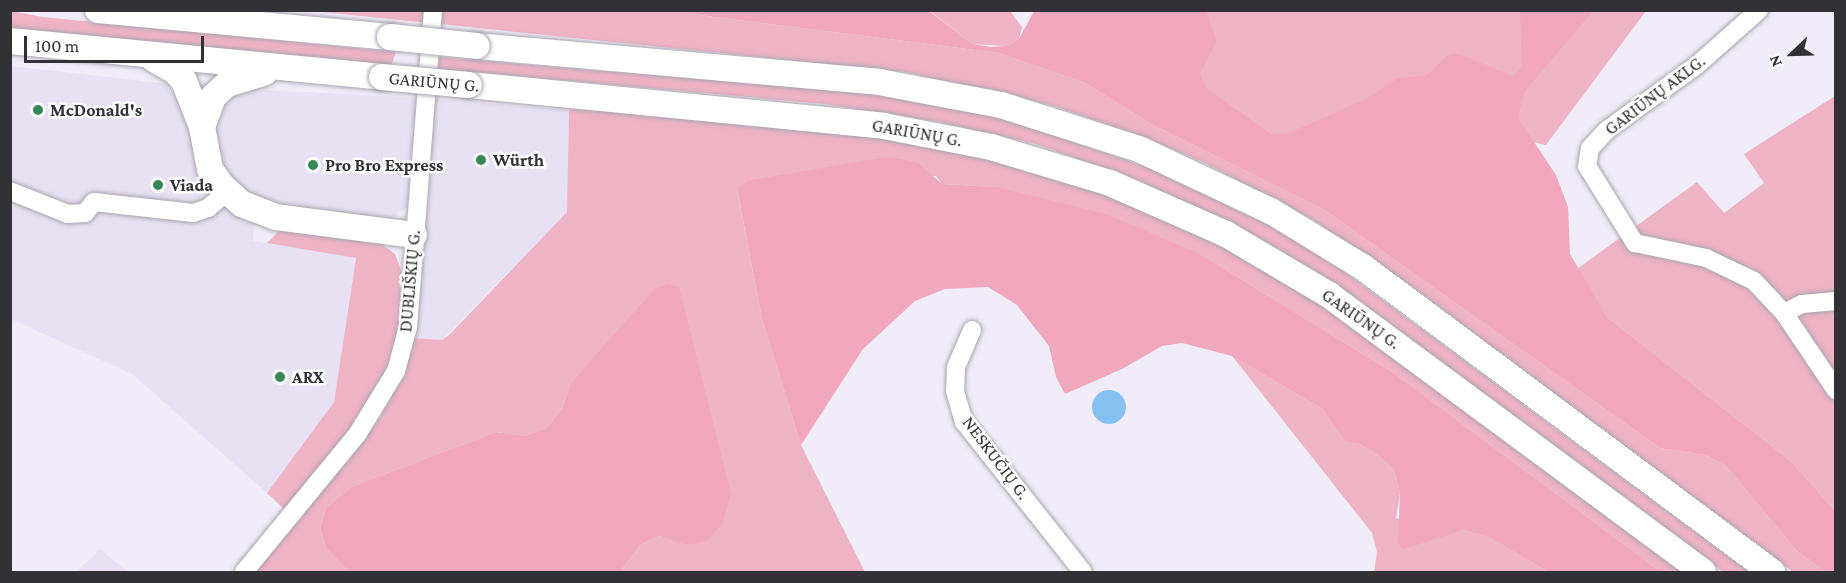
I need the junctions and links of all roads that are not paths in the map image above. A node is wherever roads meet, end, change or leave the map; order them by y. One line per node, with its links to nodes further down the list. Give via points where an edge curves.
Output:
1 (98, 10): 6 (highway)
2 (183, 10): 6 (highway)
3 (230, 10): 7 (highway)
4 (433, 10): 14 (street, DUBLIŠKIŲ G.)
5 (1759, 10): 16 (street, GARIŪNŲ AKLG., via 1697,65 1607,130 1590,148 1586,160 1626,234 1635,243 1732,268 1754,281)
6 (151, 15): 7 (highway)
7 (269, 26): 22 (highway, bridge, via 879,82 1001,105 1139,149 1271,211 1364,268)
8 (10, 41): 9 (highway, GARIŪNŲ G.)
9 (150, 57): 10 (highway, GARIŪNŲ G.); 11 (highway, via 184,81)
10 (282, 69): 11 (highway, via 227,84 213,97); 21 (highway, GARIŪNŲ G., bridge, via 884,126 991,147 1110,183 1226,234 1329,295)
11 (202, 127): 13 (highway, via 210,169)
12 (10, 191): 13 (street, via 68,214 85,213 94,202 193,213 208,208)
13 (227, 192): 14 (highway, via 242,204 276,217)
14 (414, 235): 19 (street, DUBLIŠKIŲ G., via 408,327 396,371 358,433)
15 (1836, 301): 16 (street, via 1802,304)
16 (1784, 313): 18 (street, GARIŪNŲ AKLG.)
17 (972, 330): 20 (street, NESKUČIŲ G., via 956,367 955,391 964,422)
18 (1836, 390)
19 (244, 573)
20 (1083, 573)
21 (1703, 573)
22 (1772, 573)

